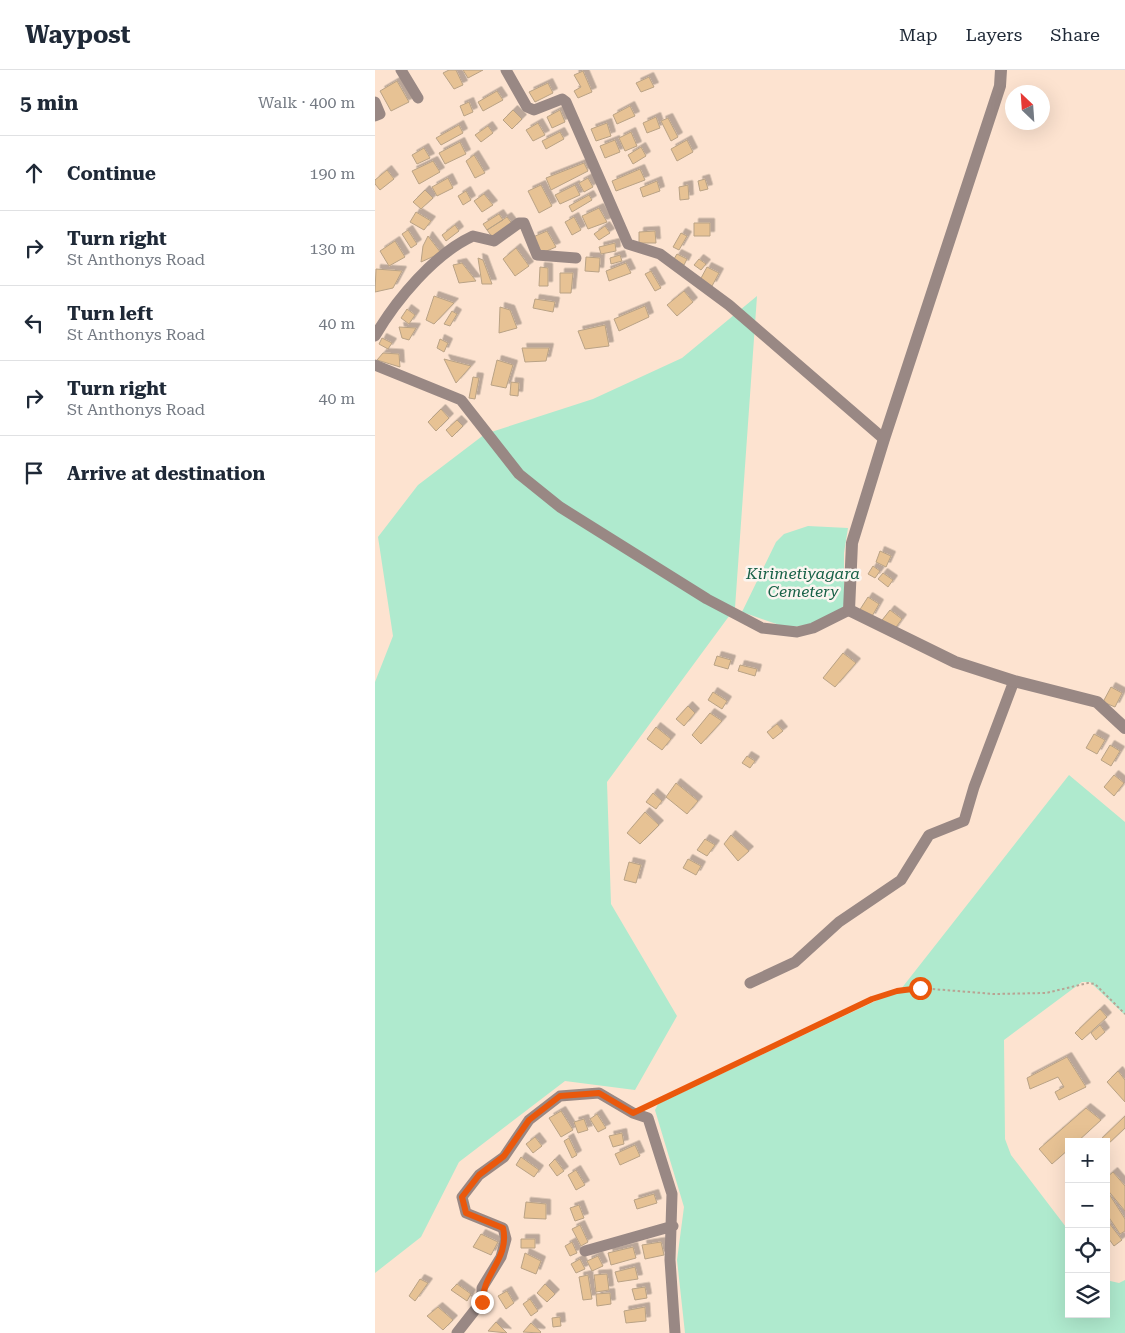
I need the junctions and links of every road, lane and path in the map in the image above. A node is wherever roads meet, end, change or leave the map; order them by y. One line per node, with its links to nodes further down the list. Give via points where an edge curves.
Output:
1 (401, 70): 4 (street)
2 (506, 70): 10 (street, via 527,107 534,110 562,99 567,102 628,244 660,254 729,305)
3 (1001, 70): 10 (street, via 1000,86)
4 (418, 98)
5 (375, 102): 6 (street, via 380,114)
6 (375, 116)
7 (576, 258): 8 (street, via 537,255 524,223 519,223 495,241 473,236 429,267 403,294)
8 (375, 336)
9 (375, 365): 11 (street, via 461,400 519,474 559,508 707,599 762,628 797,632 813,628)
10 (883, 438): 11 (street, via 852,543)
11 (849, 610): 12 (street, via 955,662)
12 (1014, 681): 13 (street, via 1097,702); 14 (street, via 964,821 929,835 901,880 839,922 795,962)
13 (1125, 728)
14 (750, 983)
15 (1125, 1014): 16 (path, via 1095,984 1088,983 1046,993 994,994 920,988 897,991 872,999)
16 (633, 1113): 17 (street, via 648,1118 673,1194); 19 (street, via 599,1093 560,1096 529,1120 504,1156 479,1175 467,1190 462,1197 466,1213 503,1228 506,1239 501,1257 482,1288 482,1302)
17 (673, 1226): 18 (street); 20 (street, via 670,1260)
18 (585, 1251)
19 (457, 1333)
20 (675, 1333)

